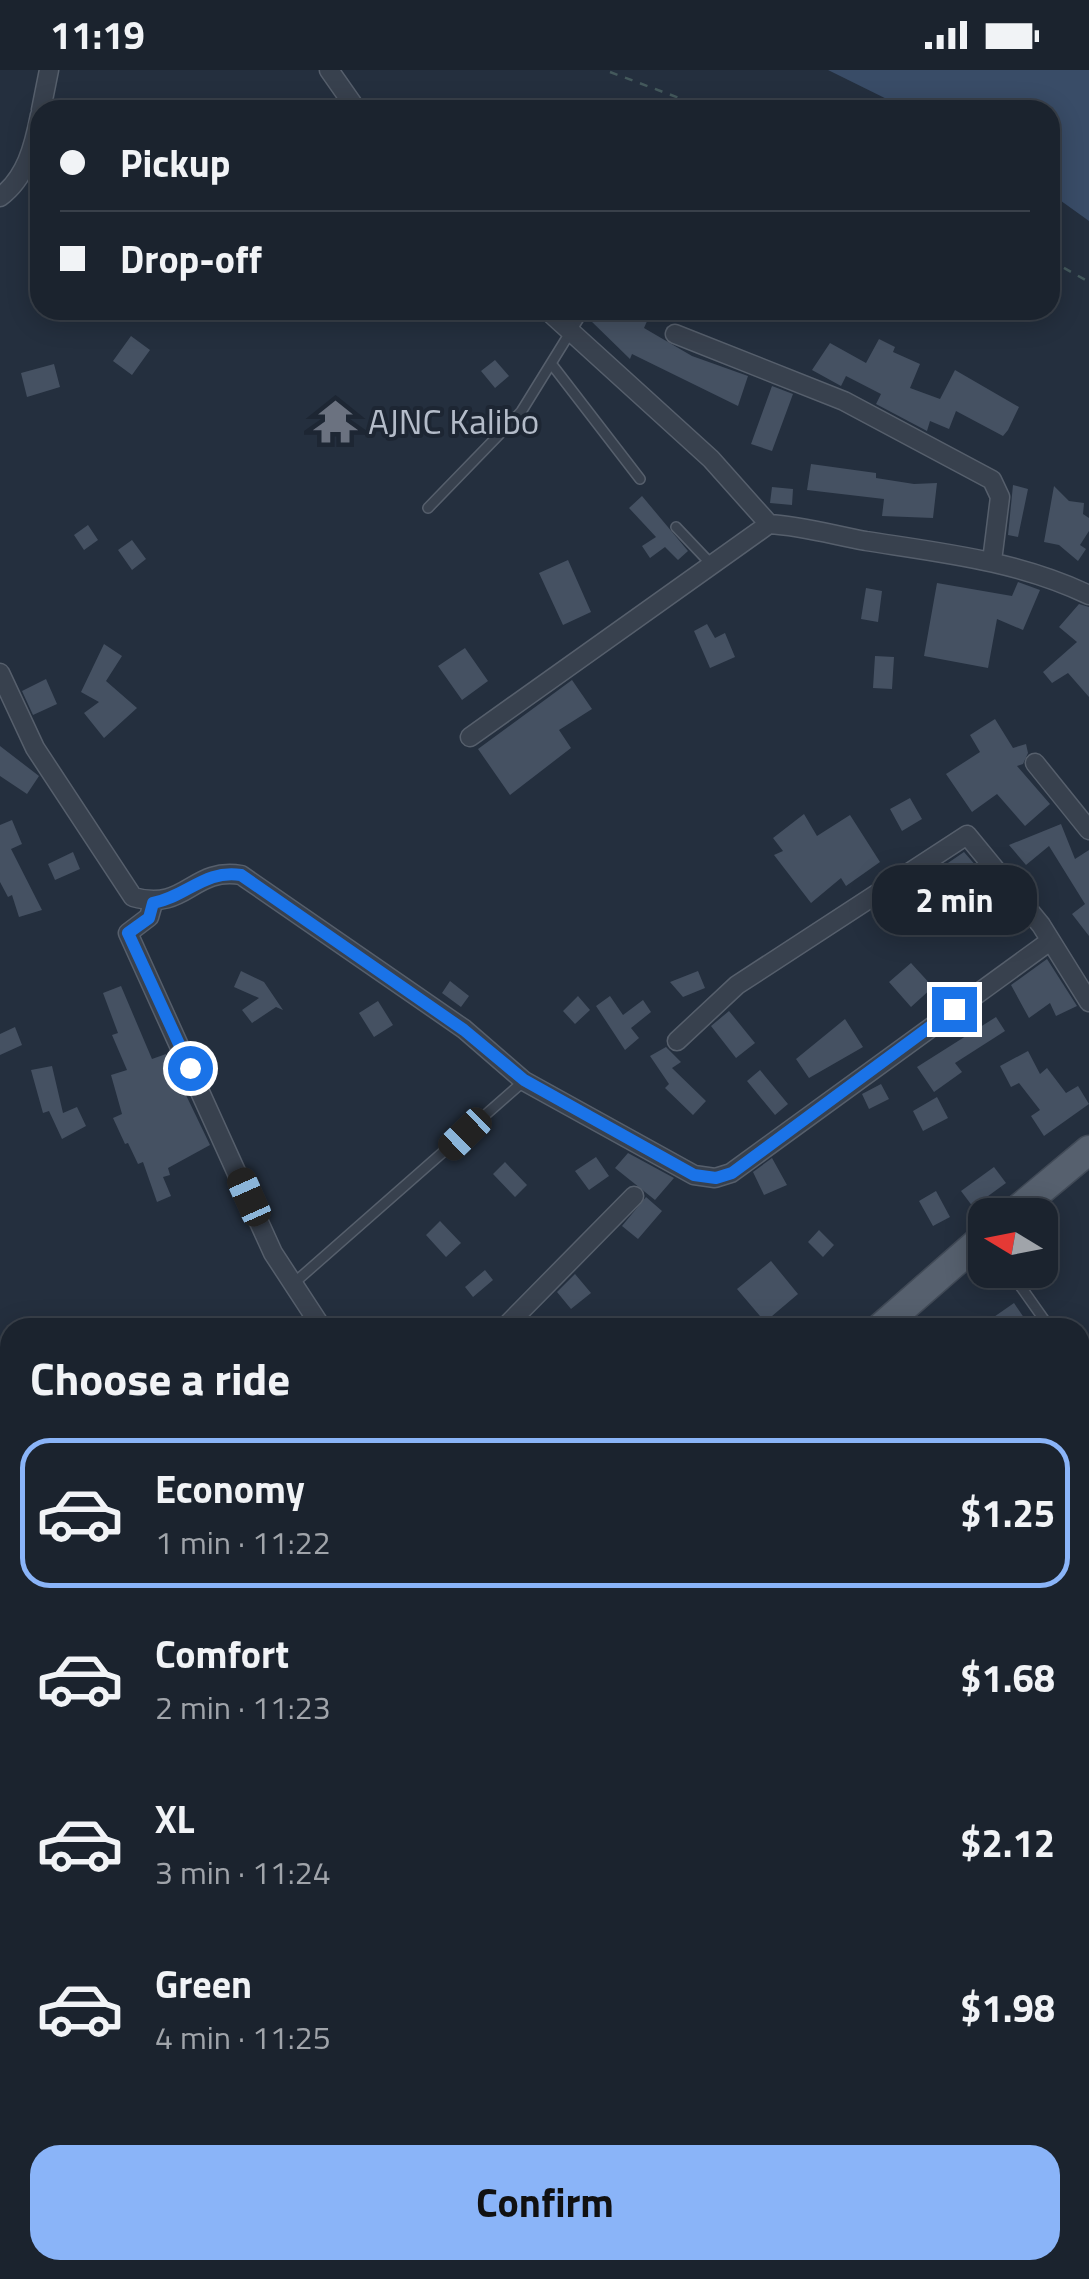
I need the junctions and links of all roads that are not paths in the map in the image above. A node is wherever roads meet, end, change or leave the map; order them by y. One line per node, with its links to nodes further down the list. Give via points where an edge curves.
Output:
1 (49, 70): 3 (street)
2 (330, 70): 4 (street)
3 (43, 100)
4 (350, 100)
5 (30, 153): 6 (street, via 16,186)
6 (0, 198)
7 (557, 320): 10 (street)
8 (580, 320): 10 (lane)
9 (675, 334): 16 (street, via 836,395 992,480 1000,497)
10 (573, 335): 11 (lane); 14 (street, via 711,459)
11 (553, 366): 12 (lane); 13 (lane, via 521,412)
12 (640, 479)
13 (428, 508)
14 (768, 524): 16 (street); 17 (street)
15 (676, 527): 17 (lane)
16 (992, 561): 18 (street)
17 (712, 566): 20 (street)
18 (1089, 594)
19 (0, 674): 23 (street, via 35,748 116,876 133,897)
20 (470, 738)
21 (1035, 763): 22 (street)
22 (1089, 830)
23 (153, 903): 27 (street, via 175,899 215,874 241,875 464,1030); 32 (street, via 149,918 128,933)
24 (1050, 942): 25 (street); 26 (street, via 967,834 737,985); 27 (street, via 732,1173 716,1178 694,1175)
25 (1089, 1002)
26 (677, 1041)
27 (524, 1080): 32 (lane)
28 (1089, 1150): 30 (main road)
29 (634, 1196): 35 (street)
30 (1031, 1198)
31 (968, 1250): 36 (main road)
32 (292, 1285): 34 (street)
33 (1022, 1288): 37 (lane)
34 (315, 1318)
35 (514, 1318)
36 (889, 1318)
37 (1043, 1318)

